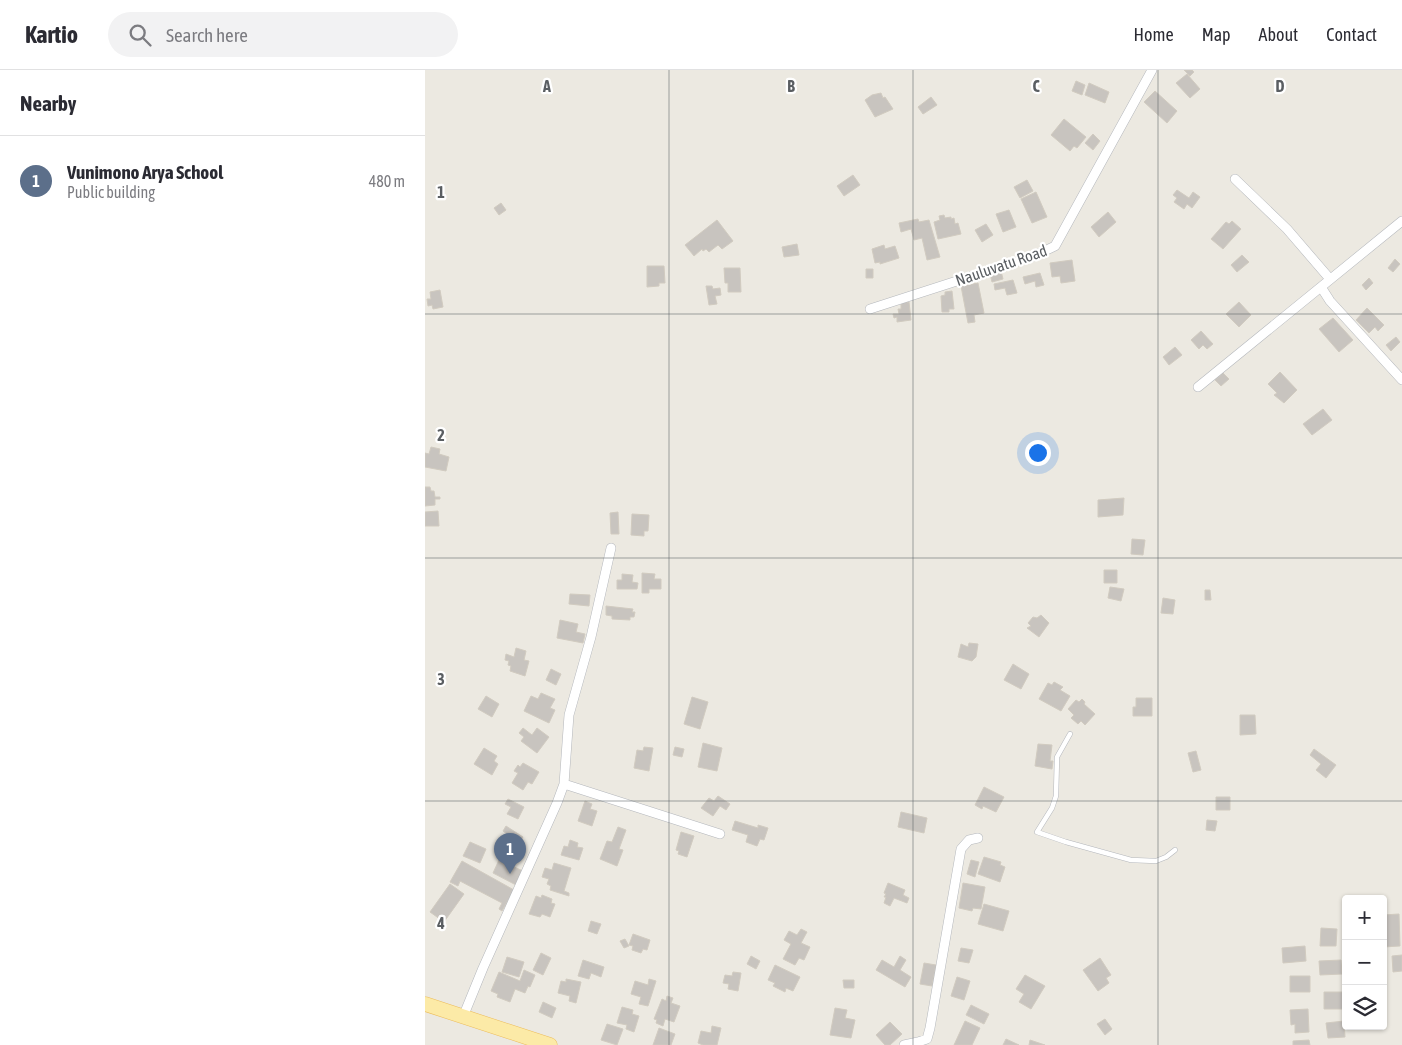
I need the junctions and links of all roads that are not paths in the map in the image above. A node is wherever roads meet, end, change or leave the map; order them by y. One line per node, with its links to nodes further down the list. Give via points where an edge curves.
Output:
1 (1152, 70): 6 (street, Nauluvatu Road, via 1055,246 1035,256)
2 (1235, 179): 4 (street, via 1287,229)
3 (1402, 220): 4 (street)
4 (1330, 279): 5 (street)
5 (1321, 287): 7 (street); 8 (street)
6 (869, 309)
7 (1402, 380)
8 (1198, 387)
9 (611, 548): 11 (street, via 591,638 569,715)
10 (1070, 734): 14 (lane, via 1057,757 1056,796 1052,808 1037,832 1131,860 1156,861)
11 (564, 784): 12 (street); 16 (street)
12 (720, 834)
13 (977, 838): 18 (street, via 969,840 961,849 927,1039)
14 (1175, 850)
15 (425, 1004): 16 (main road)
16 (463, 1017): 17 (main road)
17 (550, 1045)
18 (904, 1045)

